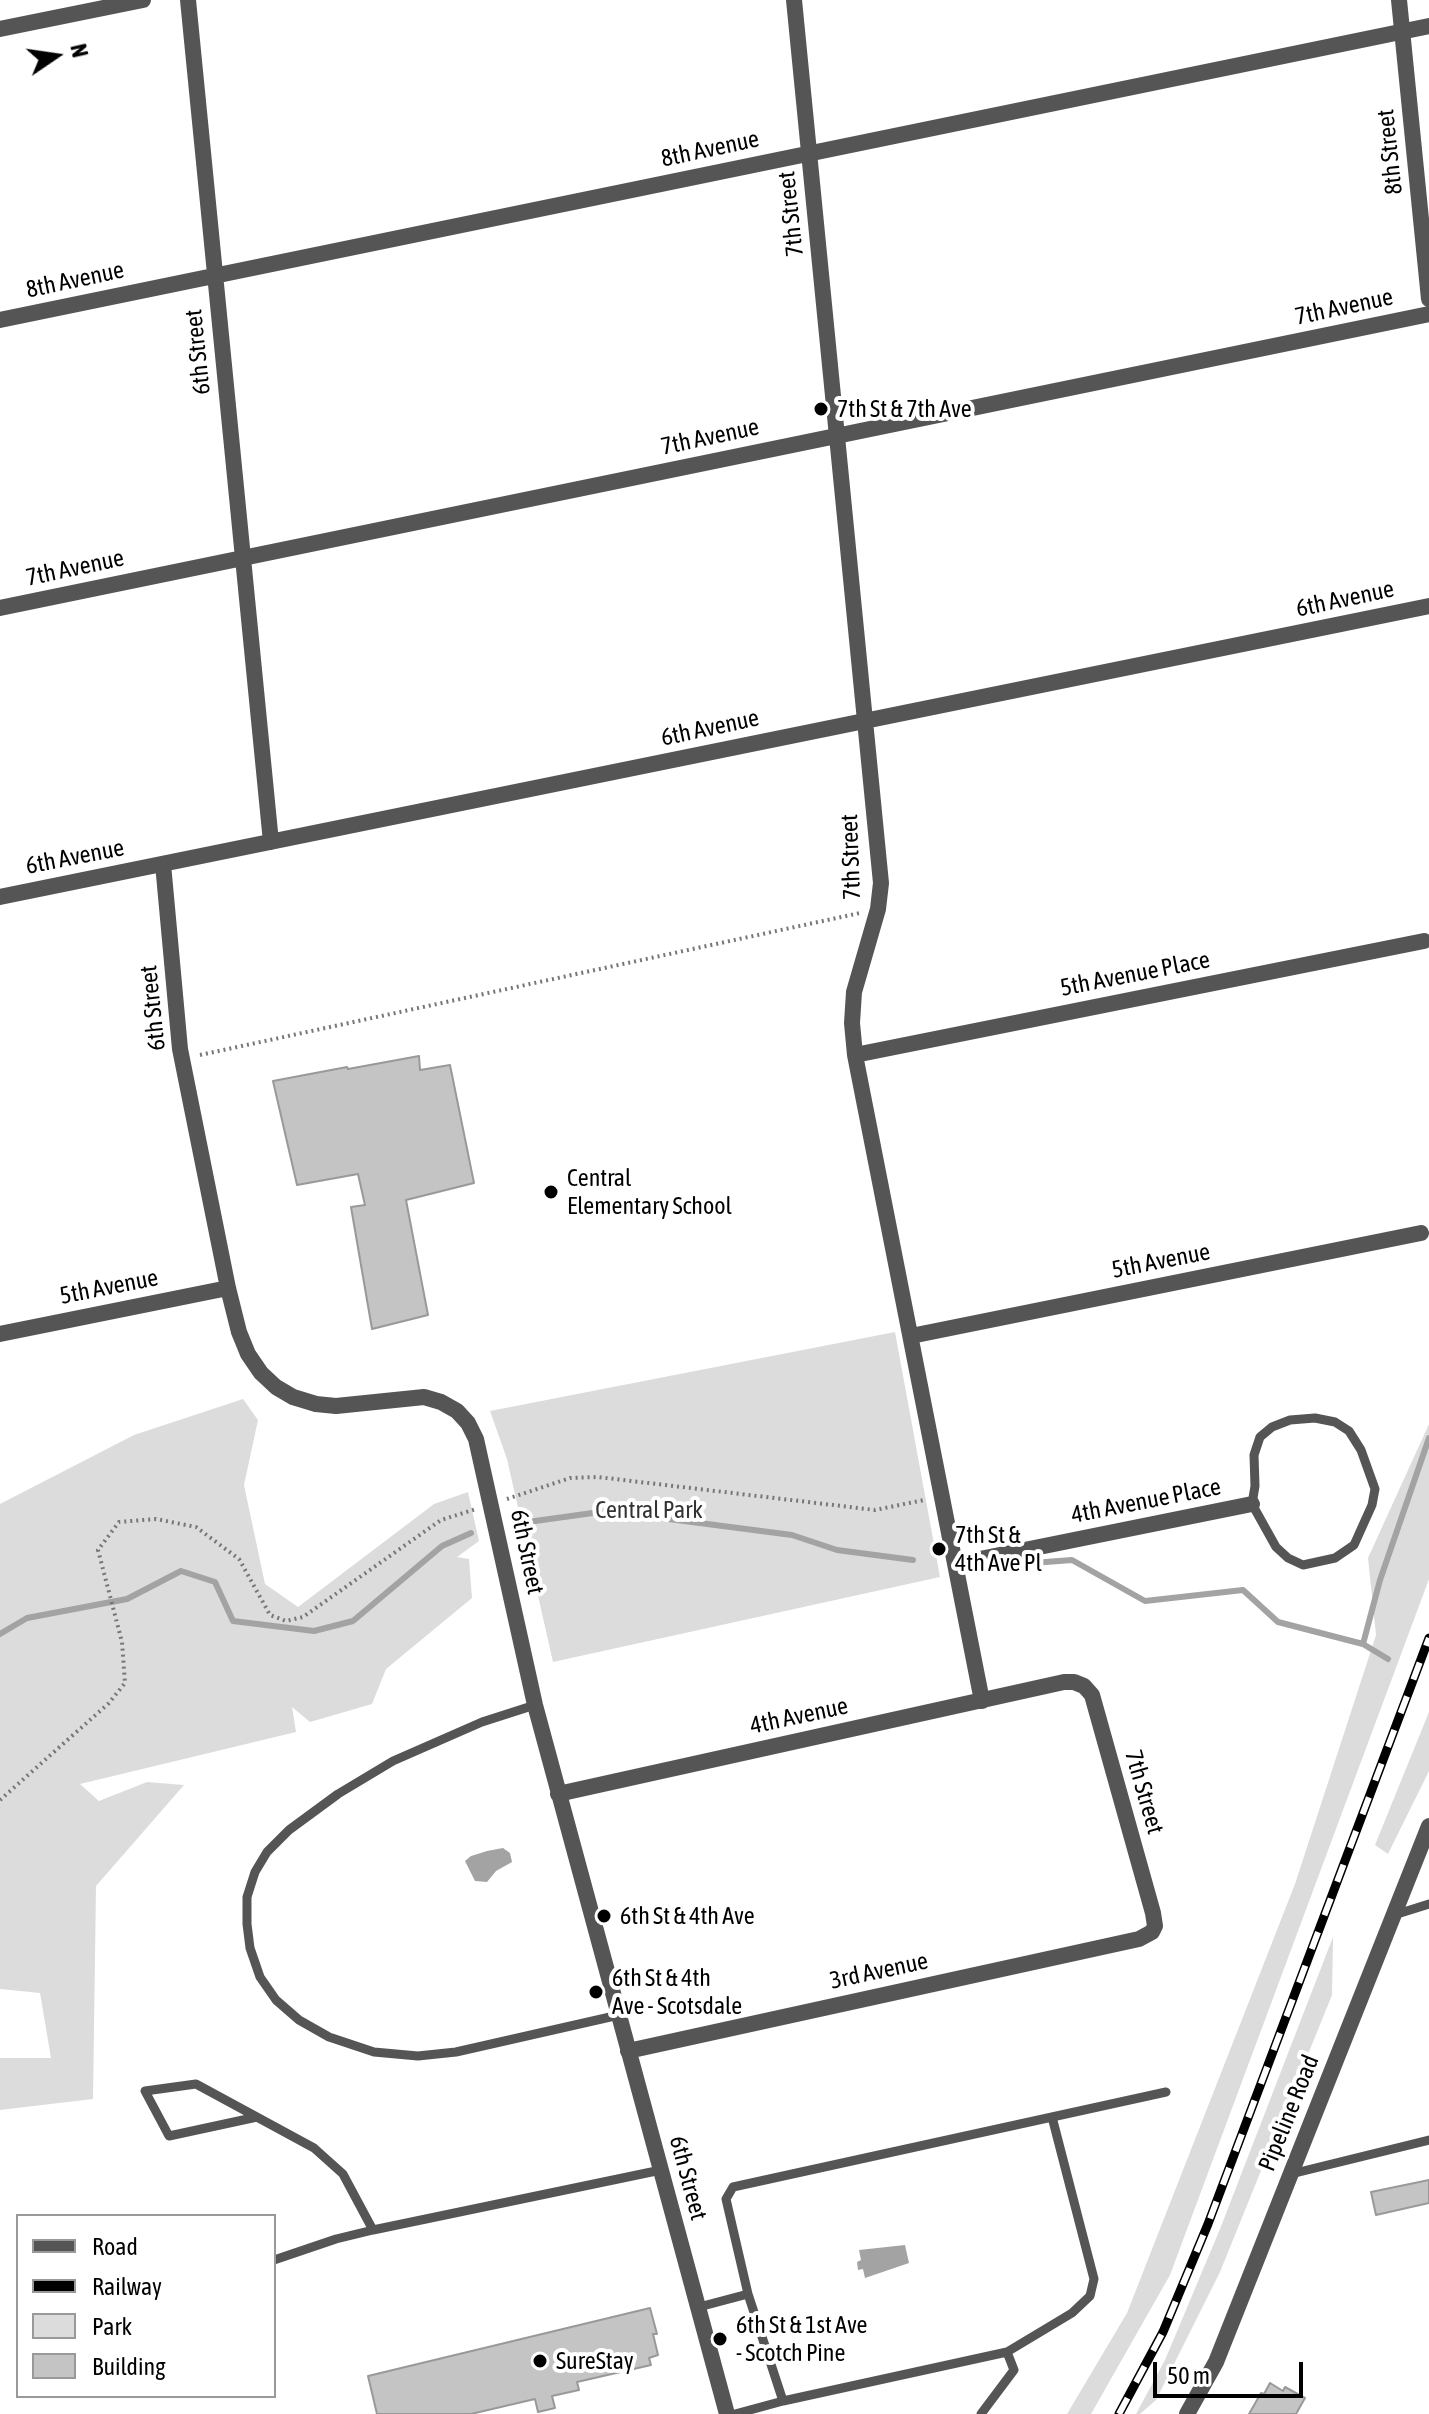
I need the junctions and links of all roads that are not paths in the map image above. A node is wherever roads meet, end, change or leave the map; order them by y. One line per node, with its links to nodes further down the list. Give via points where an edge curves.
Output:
1 (143, 0): 6 (street)
2 (188, 0): 9 (street, 6th Street)
3 (794, 0): 8 (street, 7th Street)
4 (1399, 0): 7 (street, 8th Street)
5 (1429, 26): 7 (street, 8th Avenue)
6 (0, 29)
7 (1402, 31): 8 (street, 8th Avenue); 10 (street, 8th Street)
8 (809, 154): 9 (street, 8th Avenue); 13 (street, 7th Street)
9 (215, 276): 12 (street, 8th Avenue); 14 (street, 6th Street)
10 (1429, 299)
11 (1429, 314): 13 (street, 7th Avenue)
12 (0, 320)
13 (837, 436): 14 (street, 7th Avenue); 17 (street, 7th Street)
14 (242, 558): 16 (street, 7th Avenue); 18 (street, 6th Street)
15 (1429, 606): 17 (street, 6th Avenue)
16 (0, 608)
17 (865, 721): 18 (street, 6th Avenue); 22 (street, 7th Street, via 881,883 854,992)
18 (271, 842): 19 (street, 6th Avenue)
19 (163, 864): 20 (street, 6th Avenue); 24 (street, 6th Street, via 182,1059)
20 (0, 897)
21 (1424, 941): 22 (street, 5th Avenue Place)
22 (855, 1055): 26 (street, 7th Street)
23 (1421, 1233): 26 (street, 5th Avenue)
24 (228, 1288): 25 (street, 5th Avenue); 31 (street, 6th Street, via 248,1354 261,1373 293,1397 336,1406 424,1397 457,1411 468,1423 484,1464)
25 (0, 1334)
26 (911, 1336): 28 (street, 7th Street)
27 (1252, 1504): 27 (lane, via 1260,1437 1290,1420 1315,1418 1349,1431 1375,1489 1354,1545 1335,1558 1312,1564 1288,1558 1276,1547); 28 (street, 4th Avenue Place)
28 (955, 1564): 30 (street, 7th Street)
29 (1051, 1685): 30 (street, 4th Avenue); 36 (street, 7th Street, via 1074,1682 1092,1695 1153,1913 1152,1932)
30 (982, 1701): 32 (street, 4th Avenue)
31 (535, 1705): 32 (street, 6th Street); 37 (lane, via 393,1761 289,1830 255,1872 247,1897 250,1948 260,1977 299,2020 374,2052 456,2052)
32 (558, 1794): 37 (street, 6th Street)
33 (1429, 1826): 35 (street, Pipeline Road)
34 (1429, 1904): 35 (lane)
35 (1394, 1915): 44 (street, Pipeline Road)
36 (1139, 1939): 38 (street, 3rd Avenue)
37 (619, 2015): 38 (street, 6th Street)
38 (628, 2051): 43 (street, 6th Street)
39 (1166, 2092): 41 (lane)
40 (257, 2117): 40 (lane, via 169,2136 145,2091 196,2084); 45 (lane, via 314,2148 343,2174)
41 (1052, 2117): 47 (lane, via 733,2187 726,2199); 49 (lane, via 1094,2279 1090,2296 1072,2313)
42 (1429, 2140): 44 (lane)
43 (661, 2170): 45 (lane); 48 (street, 6th Street)
44 (1291, 2174): 54 (street, Pipeline Road, via 1216,2362)
45 (373, 2230): 46 (lane)
46 (276, 2259)
47 (748, 2294): 48 (lane); 50 (lane)
48 (699, 2307): 51 (street, 6th Street)
49 (1007, 2352): 50 (lane); 53 (lane, via 1014,2370)
50 (783, 2401): 52 (lane)
51 (727, 2414)
52 (735, 2414)
53 (981, 2414)
54 (1187, 2414)

